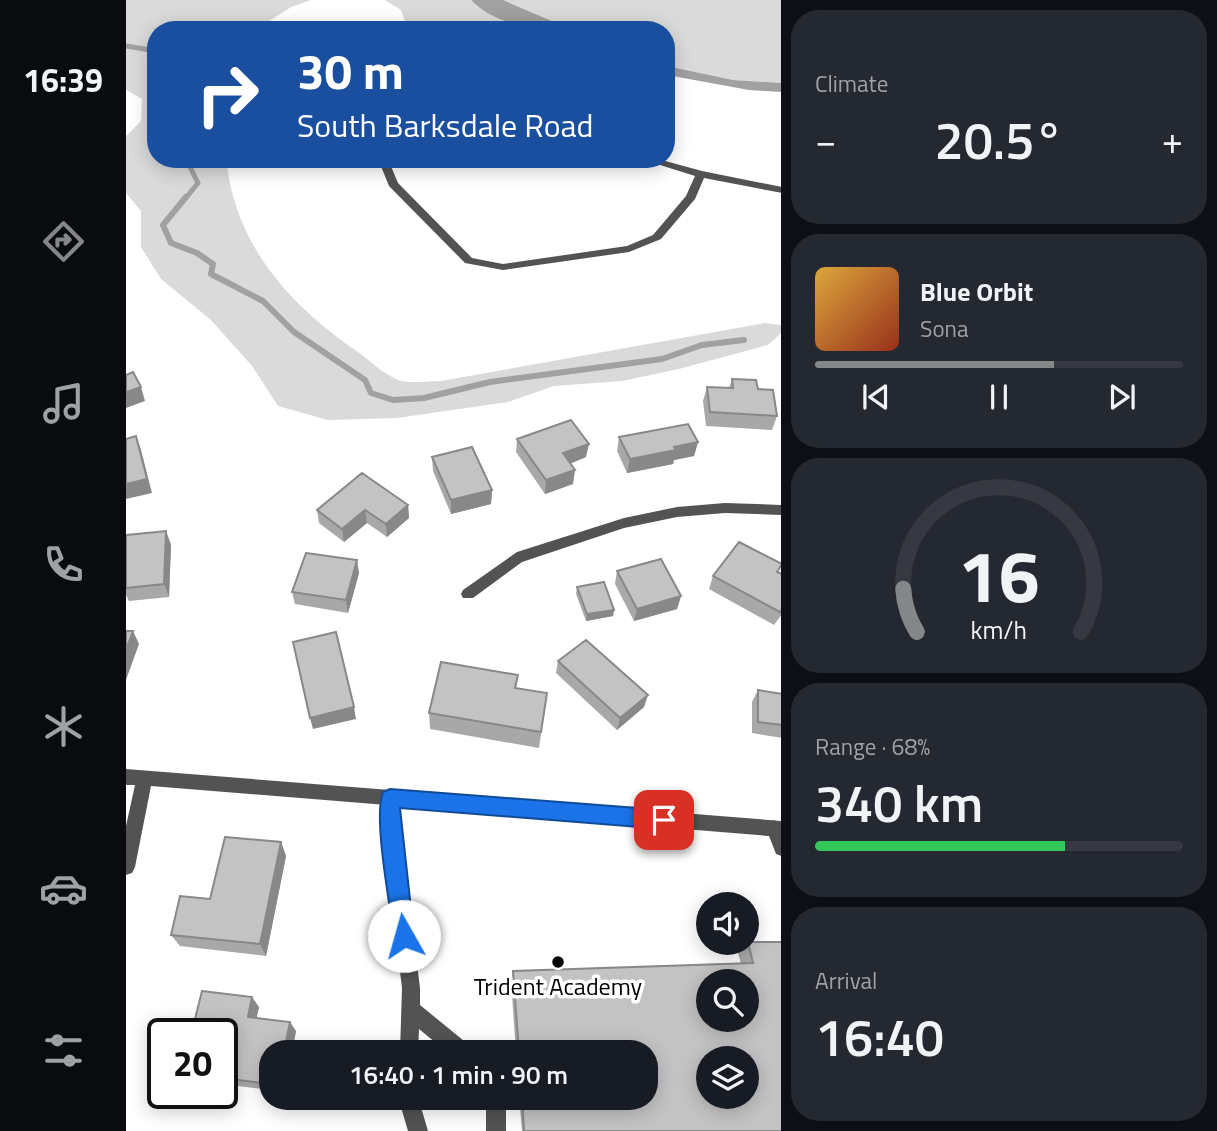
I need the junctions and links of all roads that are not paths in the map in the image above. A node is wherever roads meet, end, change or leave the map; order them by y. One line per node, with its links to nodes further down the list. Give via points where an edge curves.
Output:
1 (675, 167): 3 (street)
2 (387, 168): 3 (street, via 393,184 469,261 503,267 629,249 657,237 691,197)
3 (701, 174): 4 (street)
4 (781, 190)
5 (781, 510): 6 (street, via 677,512 624,523 517,558)
6 (468, 594)
7 (126, 777): 8 (street)
8 (144, 779): 9 (street); 12 (street)
9 (390, 798): 10 (street); 13 (street)
10 (778, 828): 11 (street)
11 (781, 848)
12 (126, 867)
13 (410, 1009): 14 (street); 15 (street)
14 (409, 1040)
15 (447, 1040)
16 (412, 1110): 18 (street)
17 (496, 1110): 19 (street)
18 (418, 1131)
19 (496, 1131)

